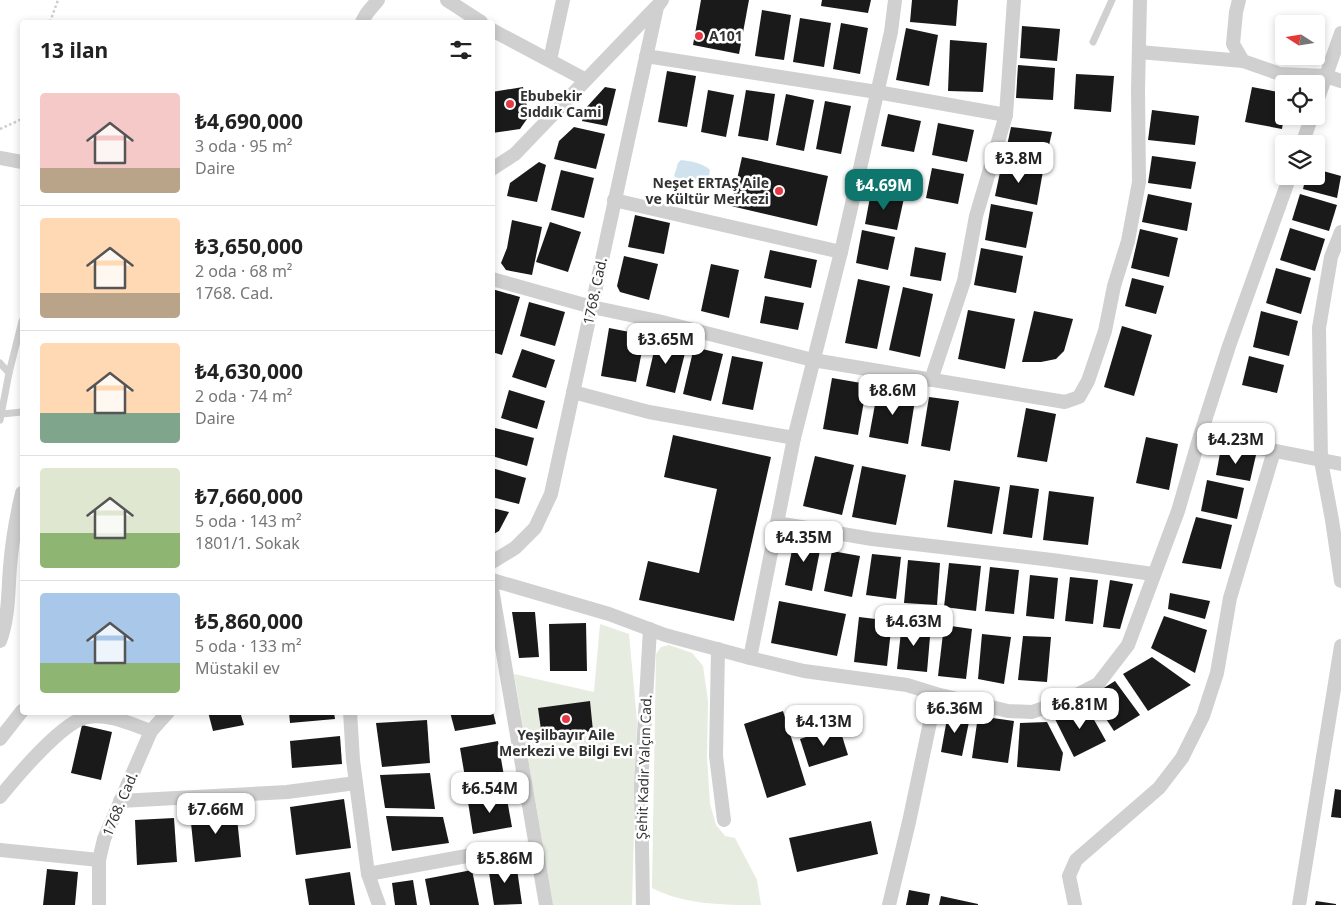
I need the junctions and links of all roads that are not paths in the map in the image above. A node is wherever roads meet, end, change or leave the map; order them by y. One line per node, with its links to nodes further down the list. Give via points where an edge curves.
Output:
1 (378, 0): 10 (street)
2 (563, 0): 17 (street)
3 (895, 0): 22 (street)
4 (1014, 0): 23 (street)
5 (1112, 0): 14 (lane)
6 (1140, 0): 15 (street)
7 (1239, 0): 18 (street, via 1234,44)
8 (449, 1): 11 (street)
9 (659, 3): 16 (street, 1768. Cad.); 20 (street)
10 (363, 20)
11 (478, 20)
12 (495, 32): 17 (street)
13 (1341, 33): 19 (street)
14 (1093, 42)
15 (1139, 52): 18 (street); 37 (street, via 1139,182 1106,331 1079,397 1065,402)
16 (646, 56): 22 (street); 28 (street, 1768. Cad.)
17 (550, 60): 20 (street)
18 (1243, 61): 19 (street, via 1280,74)
19 (1326, 76): 21 (street)
20 (586, 80): 26 (street, via 515,154)
21 (1341, 81)
22 (877, 92): 23 (street); 30 (street)
23 (1006, 115): 37 (street, via 976,216 964,281)
24 (0, 158): 25 (street)
25 (20, 162)
26 (495, 167)
27 (1287, 185): 41 (street)
28 (614, 200): 30 (street); 32 (street, 1768. Cad.)
29 (1341, 232): 44 (street, via 1331,257 1320,328)
30 (841, 252): 34 (street)
31 (495, 280): 32 (street)
32 (592, 307): 34 (street); 38 (street, 1768. Cad.)
33 (20, 329): 36 (lane)
34 (813, 360): 37 (street); 42 (street)
35 (0, 362): 36 (lane)
36 (9, 373): 40 (lane)
37 (931, 380)
38 (573, 392): 42 (street, via 650,412); 48 (street, 1768. Cad., via 551,494 535,528 515,548)
39 (20, 412): 40 (lane)
40 (1, 417)
41 (1200, 436): 43 (street); 49 (street, via 1178,511)
42 (794, 438): 47 (street)
43 (1274, 451): 44 (street); 78 (street, via 1230,598 1216,673 1203,716 1182,758 1159,788 1076,860 1069,876)
44 (1320, 461): 45 (street); 51 (street)
45 (1341, 464)
46 (20, 502): 54 (street, via 5,628)
47 (777, 523): 49 (street, via 872,539); 57 (street)
48 (495, 560)
49 (1154, 574): 58 (street, via 1128,645 1098,684 1067,700 1032,712 1008,711)
50 (495, 581): 53 (street, via 591,608)
51 (1341, 581)
52 (495, 607): 68 (street)
53 (650, 629): 56 (street); 72 (street, Şehit Kadir Yalçın Cad., via 641,787)
54 (0, 641)
55 (1341, 646): 79 (street)
56 (718, 650): 57 (street); 67 (street, via 716,756)
57 (750, 658): 58 (street, via 804,671 907,685)
58 (936, 694): 77 (street)
59 (20, 714): 63 (street)
60 (165, 715): 62 (street, 1768. Cad.)
61 (350, 715): 64 (street)
62 (151, 731): 65 (street, via 112,718 86,717 68,726); 66 (street, 1768. Cad.)
63 (0, 739)
64 (356, 783): 66 (street, via 287,792); 71 (street)
65 (0, 797)
66 (120, 801): 70 (street, 1768. Cad., via 104,838)
67 (724, 820)
68 (536, 848): 71 (street, via 483,853); 75 (street)
69 (0, 850): 70 (street)
70 (99, 860): 73 (street, 1768. Cad.)
71 (368, 874): 74 (street)
72 (643, 904): 76 (street)
73 (99, 905)
74 (379, 905)
75 (546, 905)
76 (657, 905)
77 (889, 905)
78 (1075, 905)
79 (1299, 905)

